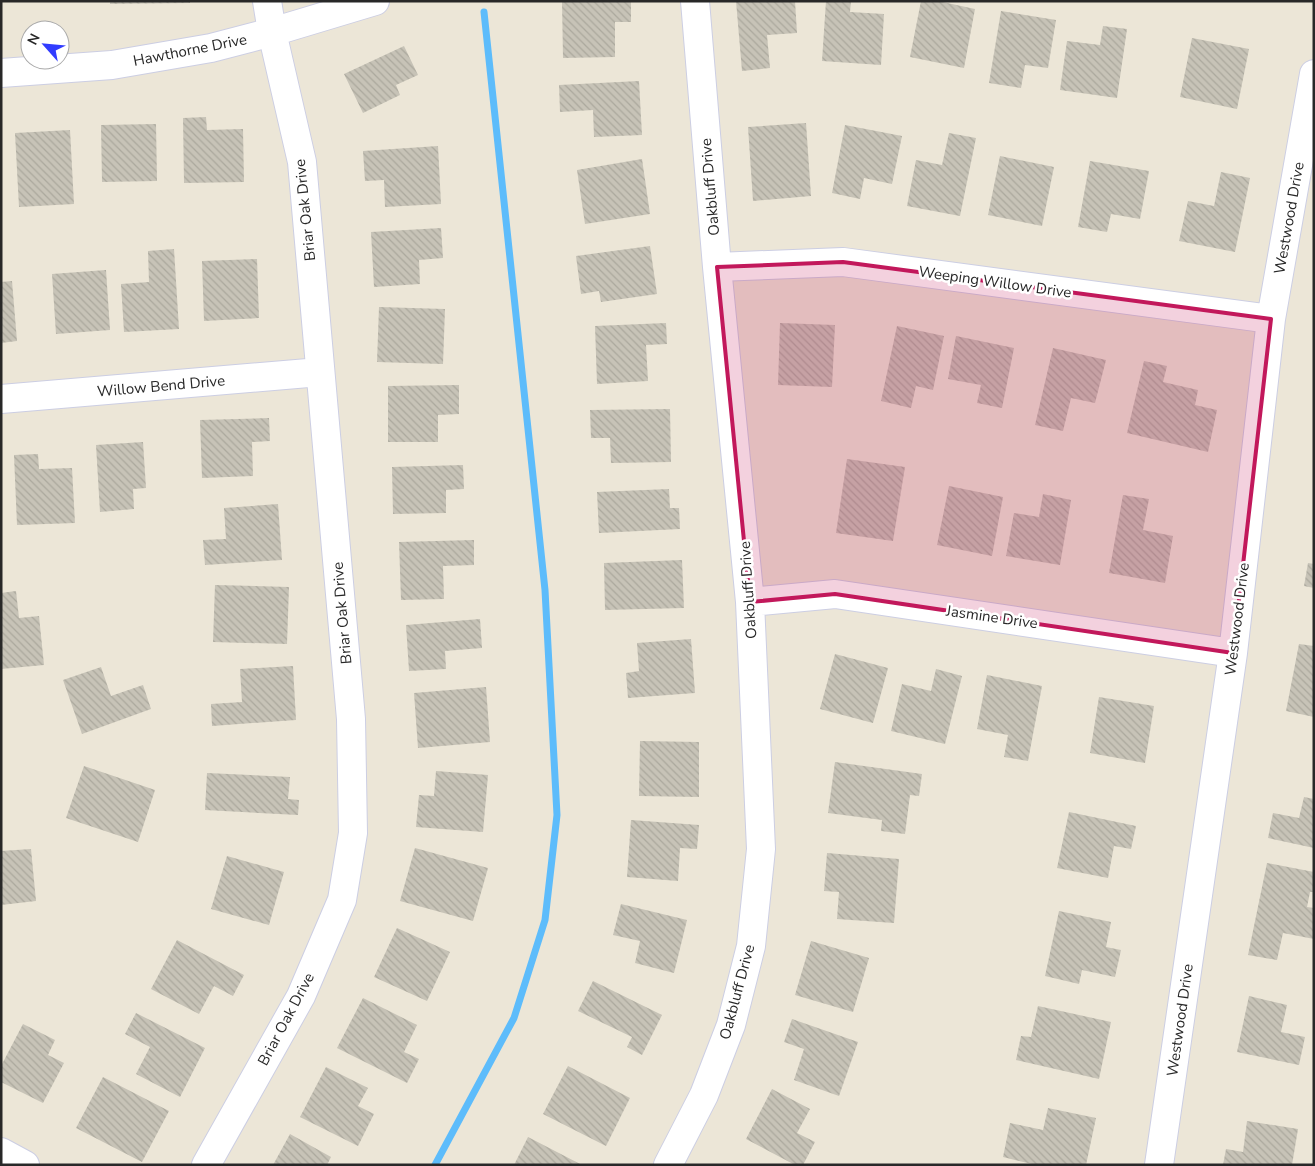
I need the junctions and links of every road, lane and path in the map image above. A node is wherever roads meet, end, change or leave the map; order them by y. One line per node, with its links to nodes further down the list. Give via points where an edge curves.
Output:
1 (267, 1): 4 (street, Briar Oak Drive)
2 (375, 1): 4 (street, Hawthorne Drive)
3 (695, 1): 7 (street, Oakbluff Drive)
4 (272, 32): 5 (street, Hawthorne Drive, via 211,48 112,66); 9 (street, Briar Oak Drive, via 302,162)
5 (1, 73)
6 (1314, 74): 8 (street, Westwood Drive)
7 (717, 267): 8 (street, Weeping Willow Drive, via 843,262); 11 (street, Oakbluff Drive)
8 (1271, 319): 12 (street, Westwood Drive)
9 (320, 372): 10 (street, Willow Bend Drive); 15 (street, Briar Oak Drive, via 351,719 353,833 342,900 301,996)
10 (1, 399)
11 (750, 602): 12 (street, Jasmine Drive, via 835,594); 16 (street, Oakbluff Drive, via 761,849 751,946 730,1025 711,1076)
12 (1234, 653): 17 (street, Westwood Drive)
13 (1, 1152): 14 (street)
14 (24, 1165)
15 (206, 1165)
16 (668, 1165)
17 (1160, 1165)

